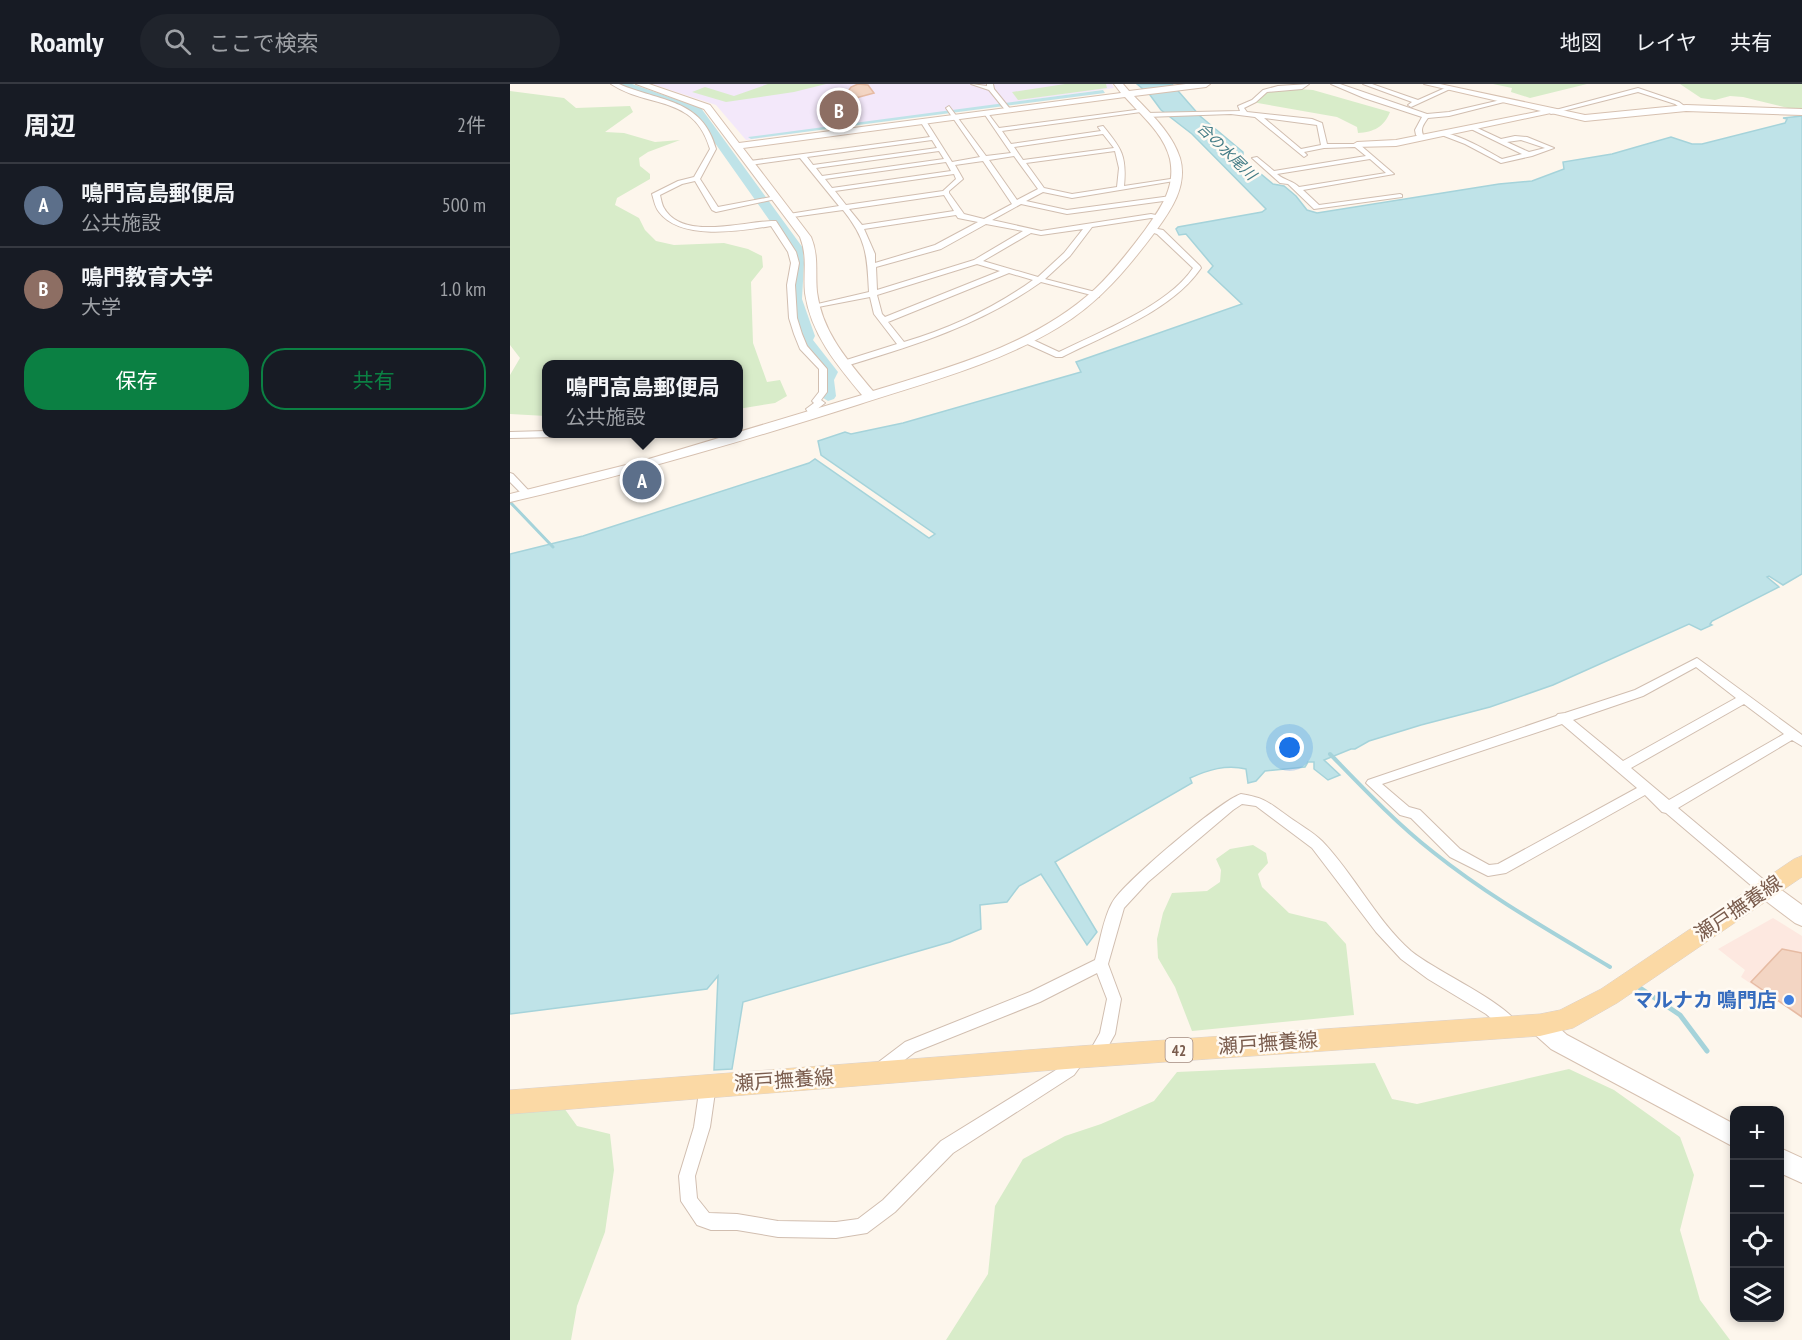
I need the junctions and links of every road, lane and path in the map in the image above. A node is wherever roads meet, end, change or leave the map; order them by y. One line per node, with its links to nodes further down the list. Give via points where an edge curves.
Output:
1 (614, 84): 56 (street, via 692,113 708,132 713,149)
2 (640, 84): 35 (street, via 707,107)
3 (974, 84): 10 (street)
4 (1118, 84): 12 (street)
5 (1206, 84): 12 (street)
6 (1306, 84): 19 (street, via 1265,91 1240,107)
7 (1334, 84): 16 (street)
8 (1366, 84): 14 (street)
9 (1428, 84): 11 (street)
10 (991, 87): 15 (street)
11 (1447, 89): 13 (street); 14 (street)
12 (1126, 94): 15 (street); 23 (street)
13 (1505, 101): 20 (street); 25 (street)
14 (1418, 102): 16 (street)
15 (1005, 106): 22 (street)
16 (1408, 107): 25 (street)
17 (1684, 108): 20 (street, via 1597,119); 20 (street, via 1638,90); 21 (street)
18 (952, 112): 22 (street); 27 (street); 47 (street)
19 (1244, 112): 23 (street); 24 (street)
20 (1551, 112): 28 (street)
21 (1802, 112)
22 (985, 113): 29 (street)
23 (1144, 113): 26 (street); 57 (street, via 1171,146)
24 (1256, 114): 37 (street, via 1318,122); 41 (street)
25 (1426, 116): 33 (street, via 1418,128)
26 (1093, 117): 29 (street); 30 (street)
27 (923, 121): 32 (street); 35 (street)
28 (1473, 128): 31 (street); 34 (street)
29 (998, 130): 36 (street)
30 (1106, 132): 36 (street); 40 (street)
31 (1442, 134): 33 (street); 43 (street, via 1501,161)
32 (934, 138): 39 (street); 44 (street)
33 (1422, 138): 38 (street)
34 (1501, 141): 43 (street); 43 (street, via 1528,138 1551,148)
35 (737, 146): 50 (street)
36 (1009, 146): 42 (street)
37 (1324, 146): 38 (street); 41 (street)
38 (1357, 146): 45 (street)
39 (941, 149): 48 (street); 52 (street)
40 (1118, 149): 49 (street); 58 (street, via 1122,168)
41 (1299, 151): 51 (street)
42 (1015, 154): 47 (street); 49 (street)
43 (1530, 155)
44 (802, 156): 50 (street); 52 (street)
45 (1371, 157): 51 (street); 59 (street, via 1391,174)
46 (1255, 158): 54 (street)
47 (983, 159): 48 (street); 67 (street)
48 (949, 162): 53 (street); 55 (street)
49 (1021, 162): 61 (street)
50 (750, 163): 66 (street)
51 (1316, 166): 54 (street)
52 (811, 167): 55 (street)
53 (955, 172): 60 (street); 62 (street, via 960,179)
54 (1273, 173): 59 (street)
55 (820, 178): 60 (street)
56 (697, 179): 66 (street, via 716,210); 91 (street, via 680,182 656,194 663,211 676,223 688,229 773,224 792,252 793,318 803,347 823,369 823,392 816,401 820,403 811,409)
57 (1177, 180): 58 (street); 65 (street)
58 (1120, 189): 63 (street)
59 (1299, 189): 64 (street, via 1319,207)
60 (830, 190): 69 (street)
61 (1042, 190): 63 (street, via 1072,196); 67 (street)
62 (946, 193): 69 (street); 70 (street)
63 (1094, 193): 68 (street)
64 (1400, 196)
65 (1171, 198): 68 (street); 72 (street)
66 (771, 199): 71 (street)
67 (1018, 203): 68 (street, via 1067,212); 73 (street)
68 (1106, 206): 74 (street)
69 (844, 207): 71 (street); 76 (street)
70 (959, 212): 73 (street, via 961,216); 76 (street)
71 (789, 216): 85 (street, via 812,250)
72 (1161, 216): 74 (street); 77 (street)
73 (986, 221): 78 (street); 80 (street, via 938,247)
74 (1116, 221): 75 (street)
75 (1090, 225): 78 (street, via 1041,233); 82 (street, via 1068,254)
76 (860, 227): 80 (street)
77 (1151, 229): 84 (street, via 1115,278); 87 (street, via 1161,232 1197,268 1189,281 1159,303 1059,355)
78 (1029, 231): 79 (street)
79 (977, 262): 81 (street); 83 (street)
80 (872, 266): 83 (street)
81 (1007, 271): 82 (street); 86 (street)
82 (1040, 280): 84 (street); 88 (street, via 999,308)
83 (873, 294): 85 (street); 86 (street)
84 (1096, 295): 87 (street)
85 (813, 306): 89 (street, via 824,338)
86 (883, 321): 88 (street)
87 (1026, 340): 90 (street, via 952,370)
88 (903, 346): 89 (street)
89 (843, 364): 90 (street)
90 (870, 396): 91 (street)
91 (815, 414): 92 (street)
92 (743, 433)
93 (542, 434): 94 (street)
94 (510, 435)
95 (724, 438): 97 (street)
96 (510, 476): 97 (street)
97 (520, 495)
98 (1745, 698): 99 (street, via 1697,662 1639,693); 100 (street); 101 (street)
99 (1562, 717): 101 (street); 102 (street, via 1372,783 1405,811 1415,814 1455,854 1488,871 1501,869)
100 (1798, 738): 103 (street)
101 (1621, 768): 102 (street)
102 (1645, 789): 103 (street)
103 (1667, 808): 105 (street)
104 (1802, 865): 105 (main road, 瀬戸撫養線 / 42)
105 (1765, 889): 106 (street); 108 (main road, 瀬戸撫養線 / 42, via 1609,996 1564,1020)
106 (1802, 917)
107 (1101, 964): 109 (street, via 1118,905 1143,878 1241,799 1259,802 1317,844 1406,955); 110 (street, via 1114,999 1107,1034); 111 (street, via 1035,997 910,1047)
108 (1540, 1025): 109 (main road, 瀬戸撫養線 / 42); 114 (street, via 1559,1042)
109 (1511, 1026): 110 (main road, 瀬戸撫養線 / 42)
110 (1087, 1057): 111 (main road, 瀬戸撫養線 / 42); 112 (street, via 947,1147 889,1206 861,1227 836,1230 778,1229 704,1219 689,1201 687,1176 702,1127)
111 (874, 1073): 112 (main road, 瀬戸撫養線 / 42)
112 (708, 1085): 113 (main road, 瀬戸撫養線 / 42)
113 (510, 1102)
114 (1730, 1134)
115 (1784, 1163): 116 (street)
116 (1802, 1172)

